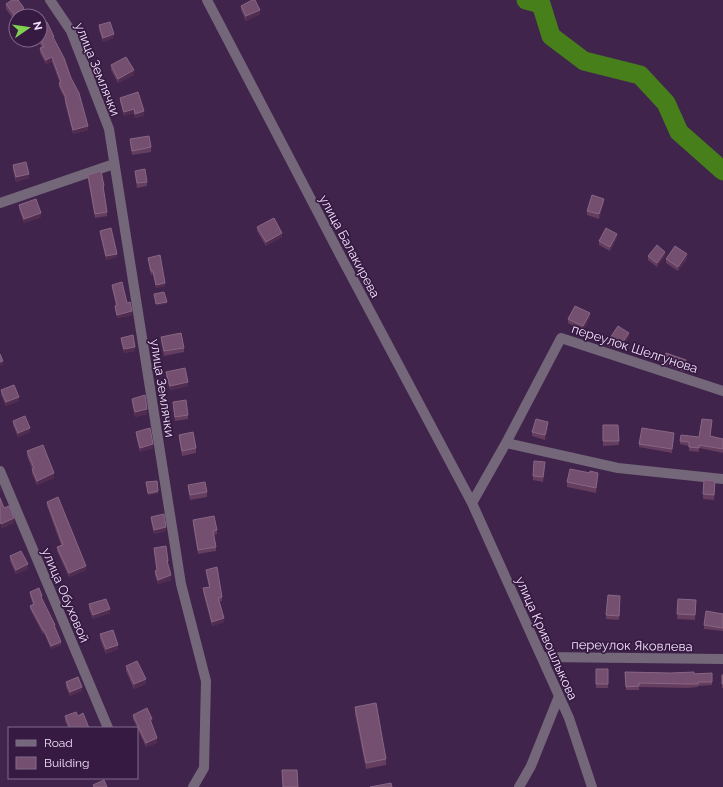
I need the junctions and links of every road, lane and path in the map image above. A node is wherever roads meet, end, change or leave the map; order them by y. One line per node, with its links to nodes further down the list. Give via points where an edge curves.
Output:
1 (50, 0): 3 (street, улица Землячки, via 71,30 109,129)
2 (207, 0): 9 (street, улица Балакирева)
3 (114, 164): 4 (street); 14 (street, улица Землячки, via 181,584 206,681 204,768)
4 (0, 203)
5 (723, 391): 6 (street, переулок Шелгунова, via 561,338)
6 (506, 443): 8 (street, via 618,468); 9 (street)
7 (0, 472): 13 (street, улица Обуховой)
8 (723, 479)
9 (472, 503): 10 (street, улица Кривошлыкова)
10 (542, 657): 11 (street, переулок Яковлева); 12 (street, улица Кривошлыкова)
11 (723, 659)
12 (559, 696): 15 (street, via 531,766); 16 (street, улица Кривошлыкова)
13 (108, 727)
14 (192, 787)
15 (519, 787)
16 (592, 787)

